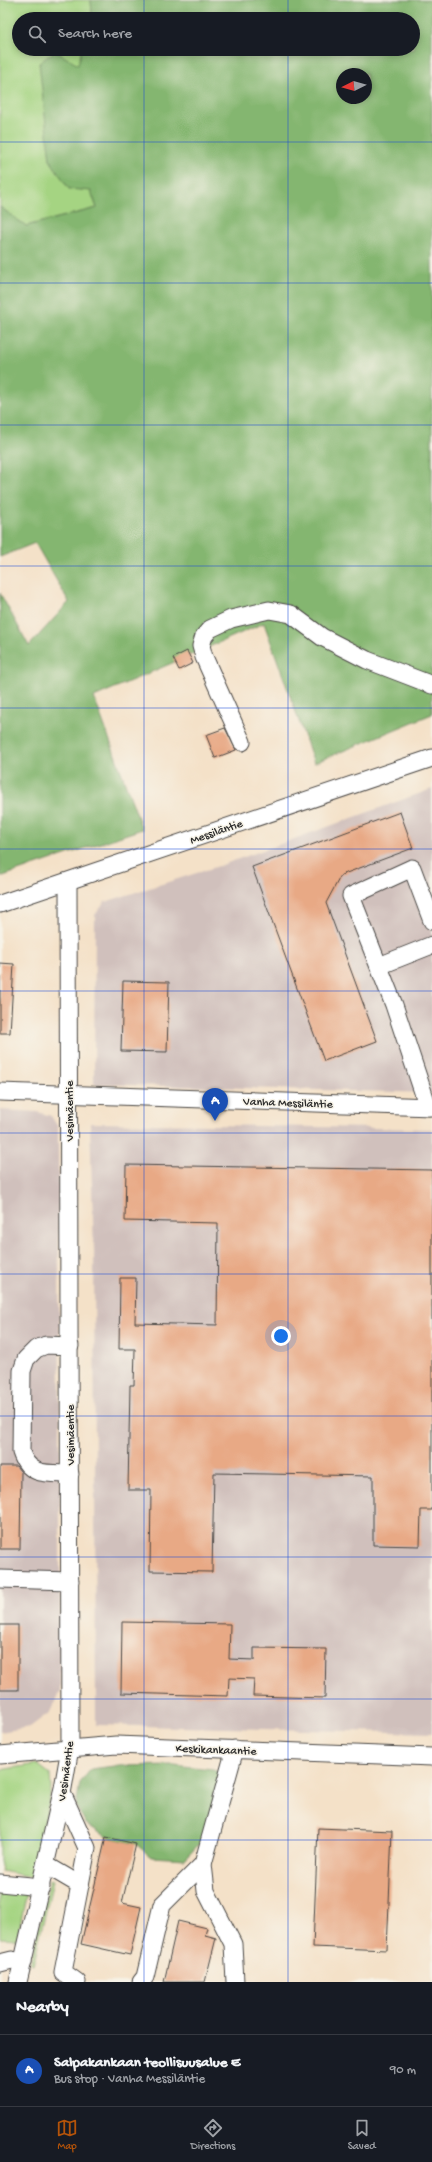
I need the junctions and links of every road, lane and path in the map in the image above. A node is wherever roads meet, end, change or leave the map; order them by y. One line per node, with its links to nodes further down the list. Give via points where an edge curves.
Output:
1 (432, 685): 2 (street, via 367,660 322,638 291,614 269,610 231,619 210,629 200,646)
2 (242, 742)
3 (432, 758): 4 (street, Messiläntie)
4 (68, 882): 5 (street, Messiläntie); 10 (street, Vesimäentie)
5 (0, 904)
6 (432, 921): 8 (street, via 412,868 351,896)
7 (432, 945): 8 (street)
8 (379, 966): 11 (street)
9 (0, 1092): 10 (street, Vanha Messiläntie)
10 (69, 1095): 11 (street, Vanha Messiläntie); 12 (street, Vesimäentie)
11 (430, 1107)
12 (70, 1346): 13 (street, Vesimäentie); 13 (street, via 46,1345 36,1349 26,1358 22,1371 21,1452 24,1462 31,1469)
13 (70, 1474): 15 (street, Vesimäentie)
14 (0, 1579): 15 (street)
15 (70, 1581): 16 (street, Vesimäentie)
16 (70, 1748): 17 (street, Keskikankaantie, via 116,1745); 18 (street, Keskikankaantie); 20 (street, Vesimäentie)
17 (235, 1749): 19 (street, Keskikankaantie); 21 (street)
18 (0, 1755)
19 (432, 1757)
20 (62, 1793): 22 (street, Vesimäentie); 24 (street, via 86,1848)
21 (203, 1864): 30 (street, via 162,1905 145,1977); 31 (street, via 206,1891 233,1944)
22 (46, 1865): 24 (street); 25 (street, Vesimäentie)
23 (0, 1883): 25 (street)
24 (80, 1885): 29 (street, via 63,1972)
25 (40, 1887): 26 (street, Vesimäentie)
26 (23, 1962): 27 (street, via 12,1960); 28 (street, Vesimäentie)
27 (0, 1963)
28 (18, 1982)
29 (77, 1982)
30 (141, 1982)
31 (235, 1982)

